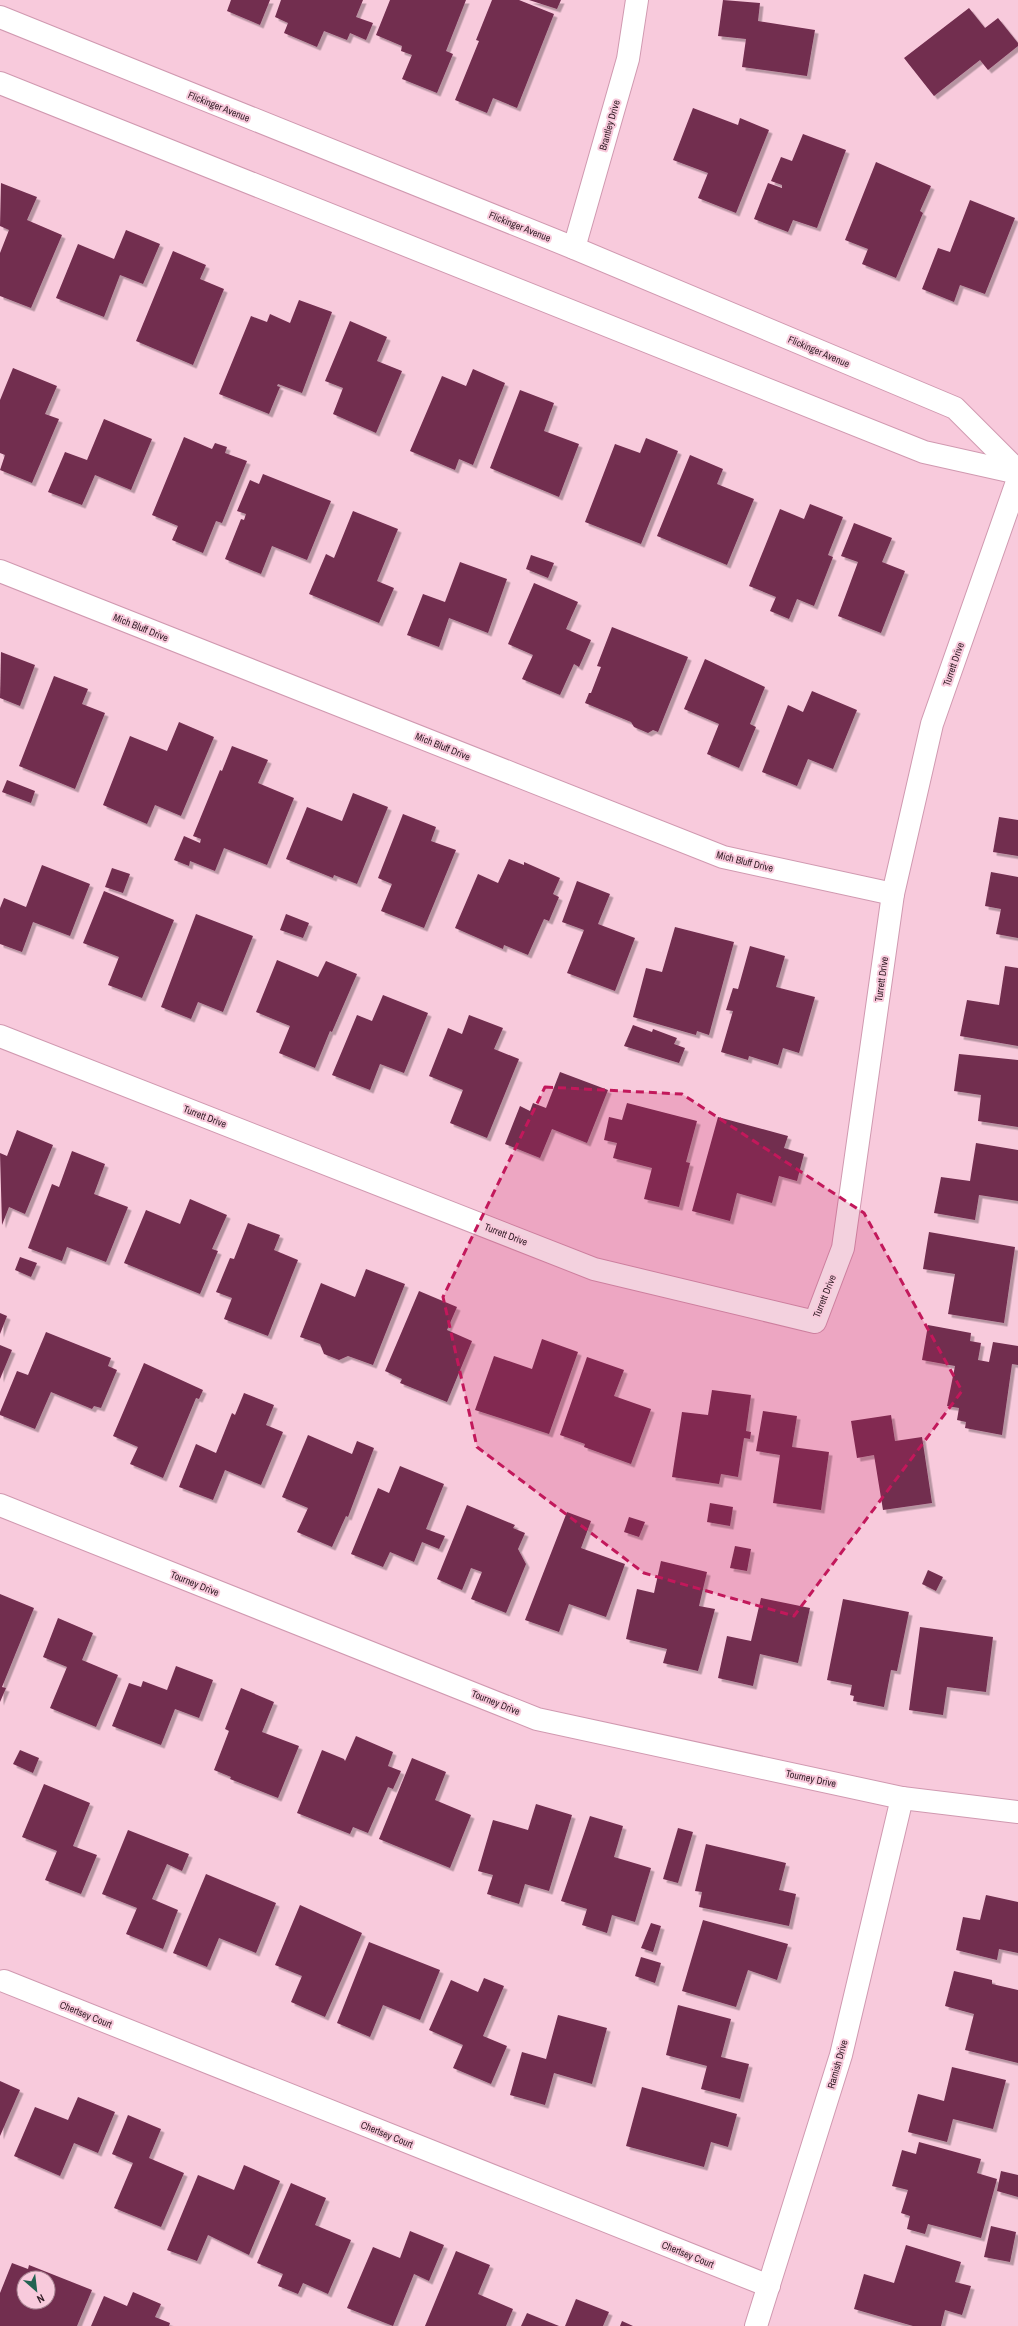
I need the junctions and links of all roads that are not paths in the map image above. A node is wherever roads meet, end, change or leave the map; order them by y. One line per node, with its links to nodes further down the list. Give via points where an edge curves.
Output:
1 (636, 0): 4 (street, Brantley Drive, via 628,59)
2 (0, 17): 4 (street, Flickinger Avenue)
3 (0, 83): 5 (street, Flickinger Avenue, via 924,452)
4 (574, 248): 5 (street, Flickinger Avenue, via 955,408)
5 (1018, 472)
6 (1018, 479): 8 (street, Turrett Drive, via 932,724)
7 (0, 571): 8 (street, Mich Bluff Drive, via 723,857)
8 (893, 894): 9 (street, Turrett Drive, via 843,1248 815,1322 594,1269)
9 (0, 1036)
10 (0, 1505): 11 (street, Tourney Drive, via 537,1719)
11 (902, 1798): 12 (street, Tourney Drive); 14 (street, Ramish Drive, via 841,2055)
12 (1018, 1812)
13 (4, 1981): 14 (street, Chertsey Court)
14 (769, 2286): 15 (street, Ramish Drive)
15 (756, 2326)

